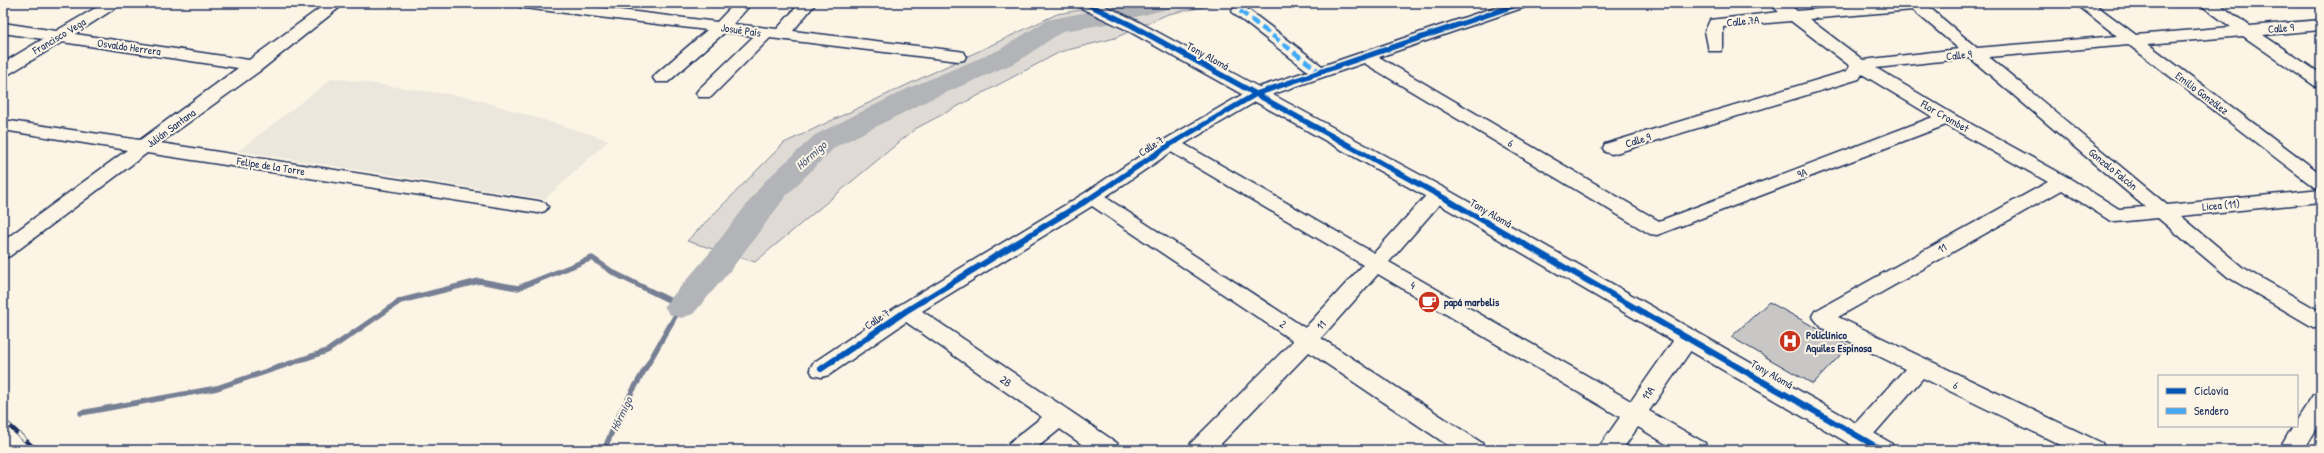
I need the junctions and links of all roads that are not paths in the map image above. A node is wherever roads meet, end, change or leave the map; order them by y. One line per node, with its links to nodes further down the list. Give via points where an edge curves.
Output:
1 (115, 3): 20 (street, Francisco Vega)
2 (337, 3): 27 (street, Julián Santana)
3 (524, 3): 16 (street, Josué País)
4 (744, 3): 16 (street)
5 (808, 3): 19 (street)
6 (1522, 3): 25 (street, Calle 7)
7 (1777, 3): 14 (street, Flor Crombet)
8 (1938, 3): 11 (street, Calle 7A)
9 (2083, 3): 21 (street, Emilio González)
10 (2206, 3): 18 (street)
11 (1915, 4): 14 (street, Calle 7A); 23 (street, Gonzalo Falcón)
12 (1094, 5): 33 (street, Tony Alomá)
13 (1240, 11): 29 (street)
14 (1794, 16): 22 (street, Calle 7A, via 1716,23 1713,31); 26 (street, Flor Crombet)
15 (2321, 25): 18 (street, Calle 9)
16 (720, 27): 19 (street, Josué País); 30 (street)
17 (3, 28): 20 (street, Osvaldo Herrera)
18 (2246, 31): 21 (street, Calle 9); 31 (street)
19 (773, 34): 24 (street, Josué País); 32 (street)
20 (58, 37): 27 (street, Osvaldo Herrera); 28 (street, Francisco Vega)
21 (2132, 40): 23 (street, Calle 9); 40 (street, Emilio González)
22 (1715, 47)
23 (1973, 53): 26 (street, Calle 9); 45 (street, Gonzalo Falcón)
24 (958, 56)
25 (1364, 56): 29 (street, Calle 7); 47 (street, 6)
26 (1859, 65): 34 (street, Flor Crombet); 38 (street, Calle 9, via 1853,75)
27 (256, 66): 37 (street, Julián Santana)
28 (3, 70)
29 (1320, 72): 33 (street, Calle 7)
30 (662, 78)
31 (2321, 82)
32 (705, 93)
33 (1256, 94): 36 (street, Calle 7); 41 (street, Tony Alomá)
34 (1947, 118): 39 (street, Flor Crombet); 47 (street, 9A)
35 (3, 124): 37 (street, Felipe de la Torre)
36 (1171, 144): 43 (street, Calle 7); 49 (street, 4)
37 (144, 147): 44 (street, Felipe de la Torre); 48 (street, Julián Santana)
38 (1612, 148)
39 (2062, 182): 46 (street, Flor Crombet, via 2116,216); 51 (street, 11)
40 (2321, 182)
41 (1438, 194): 49 (street, 11); 53 (street, Tony Alomá)
42 (2321, 196): 45 (street, Licea (11))
43 (1092, 198): 50 (street, Calle 7); 54 (street, 2)
44 (538, 207)
45 (2164, 211): 46 (street, Licea (11)); 52 (street, Gonzalo Falcón, via 2235,272)
46 (2122, 216)
47 (1657, 229)
48 (3, 251)
49 (1376, 264): 54 (street, 11); 58 (street, 4)
50 (906, 311): 56 (street, Calle 7); 59 (street, 2B)
51 (1823, 316): 55 (street, 6, via 1830,323)
52 (2321, 322)
53 (1688, 337): 58 (street, 11A); 60 (street, Tony Alomá)
54 (1308, 340): 63 (street, 11); 64 (street, 2)
55 (1919, 368): 60 (street); 68 (street, 6)
56 (821, 369)
57 (2321, 401): 69 (street)
58 (1633, 414): 65 (street, 11A); 66 (street, 4)
59 (1058, 417): 61 (street); 62 (street, 2B)
60 (1858, 436): 67 (street, Tony Alomá)
61 (1018, 450)
62 (1108, 450)
63 (1200, 450)
64 (1473, 450)
65 (1609, 450)
66 (1696, 450)
67 (1882, 450)
68 (2093, 450)
69 (2292, 450)

